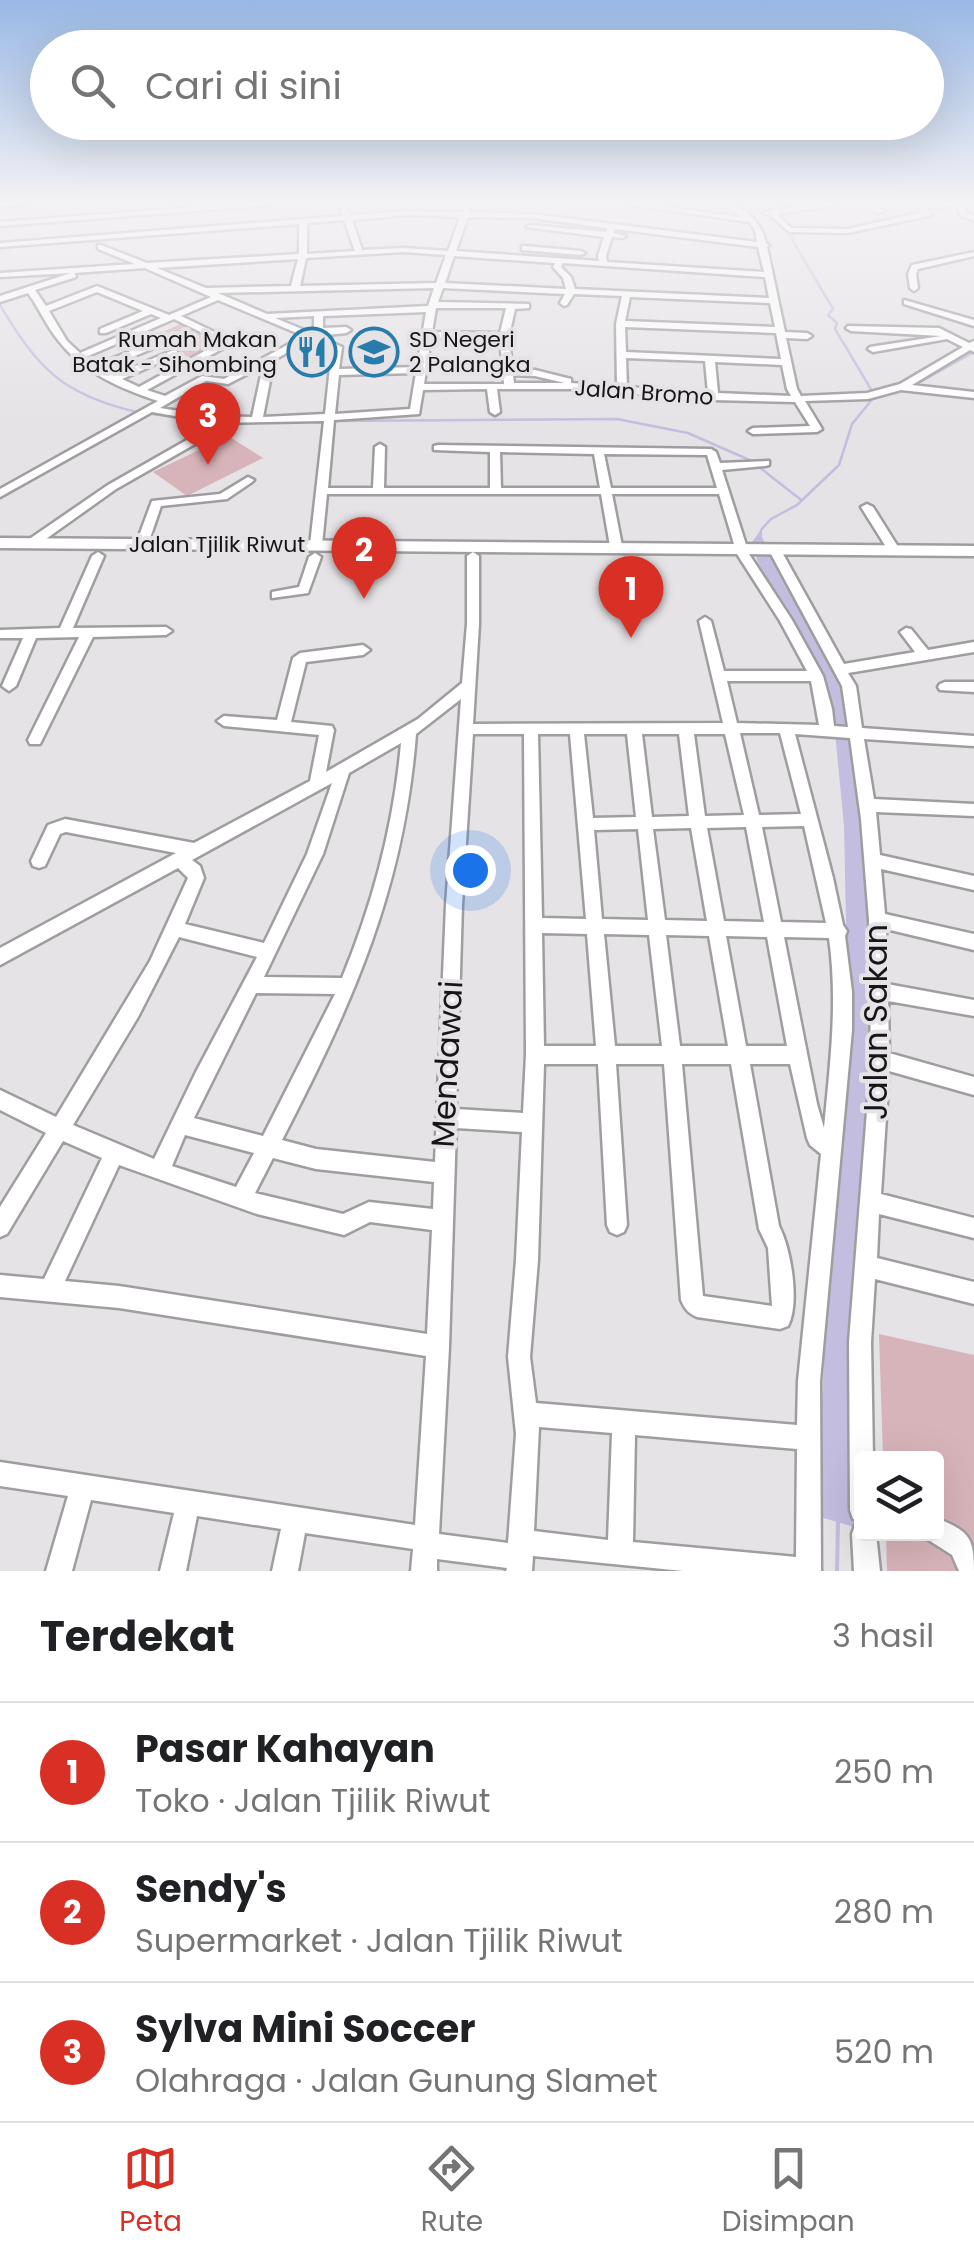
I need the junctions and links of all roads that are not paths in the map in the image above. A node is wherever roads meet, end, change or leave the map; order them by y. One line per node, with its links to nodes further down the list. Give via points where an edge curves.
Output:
1 (66, 276): 11 (street)
2 (174, 276): 14 (street)
3 (299, 276): 9 (street)
4 (441, 276): 8 (street)
5 (566, 276): 12 (street)
6 (766, 276): 16 (street)
7 (912, 276): 10 (street)
8 (438, 285): 9 (street); 12 (street); 21 (street)
9 (296, 288): 14 (street)
10 (914, 288)
11 (30, 290): 15 (street); 22 (street)
12 (571, 291): 13 (street); 18 (street)
13 (623, 292): 16 (street); 28 (street)
14 (222, 293): 25 (street); 26 (street)
15 (1, 298)
16 (774, 302): 33 (street)
17 (908, 302): 27 (street)
18 (564, 303)
19 (511, 306): 20 (street); 21 (street); 36 (street)
20 (526, 306)
21 (432, 307): 24 (street); 35 (street)
22 (46, 309): 23 (street, via 97,289); 45 (street, via 56,332)
23 (150, 310): 26 (street); 31 (street)
24 (319, 312): 25 (street); 32 (street)
25 (268, 315): 32 (street)
26 (172, 317): 34 (street); 49 (street, via 228,342)
27 (974, 323)
28 (620, 324): 33 (street); 44 (street)
29 (851, 328): 38 (street, via 937,330)
30 (346, 330): 32 (street)
31 (103, 331)
32 (311, 332): 46 (street); 53 (street, via 336,347)
33 (780, 333): 37 (street); 50 (street)
34 (136, 334): 40 (street); 45 (street)
35 (428, 335): 36 (street); 52 (street)
36 (504, 336): 54 (street)
37 (807, 336)
38 (952, 337): 41 (street); 42 (street)
39 (745, 340): 48 (street)
40 (156, 344): 43 (street); 51 (street)
41 (973, 347): 57 (street, Jalan Bromo)
42 (873, 349)
43 (174, 353): 49 (street); 55 (street)
44 (621, 355): 47 (street, via 663,350); 61 (street)
45 (81, 356): 51 (street)
46 (269, 359): 66 (street, via 225,382 205,378); 70 (street)
47 (710, 359): 48 (street); 64 (street)
48 (750, 360): 50 (street)
49 (192, 361): 62 (street)
50 (787, 362): 65 (street)
51 (95, 369): 55 (street)
52 (422, 370): 53 (street); 58 (street)
53 (334, 372): 69 (street)
54 (508, 372): 56 (street); 60 (street)
55 (112, 380): 62 (street)
56 (576, 386): 60 (street, Jalan Bromo); 61 (street, Jalan Bromo)
57 (902, 386): 63 (street); 65 (street, Jalan Bromo, via 868,396)
58 (419, 387): 59 (street, Jalan Bromo); 69 (street, via 415,412)
59 (492, 387): 60 (street, Jalan Bromo); 67 (street)
60 (508, 387)
61 (622, 388): 64 (street, Jalan Bromo)
62 (137, 392): 66 (street)
63 (974, 395)
64 (713, 397): 65 (street, Jalan Bromo)
65 (802, 399): 72 (street, via 815,431)
66 (166, 400): 68 (street)
67 (495, 412)
68 (146, 413): 71 (street); 85 (street)
69 (330, 419): 70 (street); 80 (street)
70 (257, 420): 71 (street)
71 (216, 421): 88 (street)
72 (753, 432)
73 (380, 447): 81 (street)
74 (438, 448): 75 (street)
75 (495, 449): 76 (street); 83 (street)
76 (598, 449): 78 (street, via 705,450); 84 (street)
77 (759, 464): 78 (street)
78 (716, 467): 82 (street)
79 (248, 480): 89 (street, via 224,497 156,503)
80 (324, 491): 81 (street); 93 (street)
81 (378, 491): 83 (street)
82 (723, 491): 84 (street); 94 (street)
83 (496, 492): 84 (street)
84 (607, 492): 90 (street)
85 (0, 494)
86 (867, 508): 92 (street)
87 (0, 543): 88 (highway, Jalan Tjilik Riwut)
88 (32, 543): 89 (highway, Jalan Tjilik Riwut)
89 (142, 544): 91 (highway, Jalan Tjilik Riwut)
90 (616, 546): 93 (highway, Jalan Tjilik Riwut); 94 (highway, Jalan Tjilik Riwut)
91 (187, 550): 93 (highway, Jalan Tjilik Riwut); 98 (highway, Jalan Tjilik Riwut)
92 (894, 550): 96 (highway, Jalan Tjilik Riwut); 97 (highway, Jalan Tjilik Riwut)
93 (316, 551): 99 (highway, Jalan Tjilik Riwut); 100 (street, via 304,590)
94 (758, 552): 96 (highway, Jalan Tjilik Riwut); 99 (highway, Jalan Tjilik Riwut); 111 (street, Jalan Sakan); 113 (street)
95 (0, 554): 98 (highway, Jalan Tjilik Riwut)
96 (857, 554): 97 (highway, Jalan Tjilik Riwut)
97 (974, 555)
98 (98, 556): 103 (street)
99 (473, 556): 114 (street, Mendawai)
100 (276, 595)
101 (705, 621): 112 (street)
102 (166, 631): 105 (street)
103 (65, 632): 105 (street); 107 (street)
104 (906, 632): 110 (street)
105 (88, 633): 130 (street)
106 (0, 634): 107 (street)
107 (32, 634): 115 (street)
108 (974, 647): 110 (street)
109 (363, 650): 119 (street, via 300,658)
110 (923, 654): 111 (street)
111 (842, 669): 129 (street, Jalan Sakan)
112 (718, 676): 113 (street); 121 (street)
113 (816, 676): 126 (street)
114 (469, 685): 123 (street, Mendawai); 128 (street)
115 (9, 686)
116 (946, 687): 117 (street)
117 (974, 687)
118 (224, 721): 119 (street)
119 (282, 726): 133 (street, via 328,732)
120 (686, 728): 121 (street); 125 (street); 138 (street)
121 (732, 728): 122 (street); 137 (street)
122 (786, 728): 126 (street); 136 (street)
123 (468, 729): 124 (street); 168 (street, Mendawai)
124 (531, 730): 127 (street); 146 (street)
125 (634, 730): 127 (street); 139 (street)
126 (830, 730): 129 (street)
127 (577, 731): 140 (street)
128 (409, 732): 132 (street); 157 (street, via 406,791)
129 (855, 732): 131 (street); 134 (street, Jalan Sakan)
130 (35, 740)
131 (974, 741)
132 (343, 769): 133 (street); 154 (street, via 315,860)
133 (317, 781): 141 (street)
134 (866, 805): 135 (street); 142 (street, Jalan Sakan)
135 (974, 810)
136 (808, 820): 137 (street); 152 (street)
137 (754, 821): 138 (street); 151 (street)
138 (700, 822): 139 (street); 150 (street)
139 (644, 823): 140 (street); 148 (street)
140 (586, 824): 147 (street)
141 (187, 855): 143 (street, via 65,825 54,830); 149 (street, via 196,878); 155 (street)
142 (872, 860): 144 (street); 145 (street, Jalan Sakan)
143 (38, 861)
144 (974, 882)
145 (877, 920): 153 (street); 158 (street, Jalan Sakan)
146 (532, 925): 147 (street); 162 (street)
147 (594, 926): 148 (street); 164 (street)
148 (655, 927): 150 (street); 160 (street)
149 (173, 928): 154 (street); 171 (street)
150 (718, 928): 151 (street); 161 (street)
151 (776, 929): 152 (street); 163 (street)
152 (839, 931): 173 (street, via 844,1007)
153 (974, 942)
154 (269, 952): 156 (street)
155 (0, 957)
156 (250, 985): 157 (street); 170 (street)
157 (346, 986): 172 (street)
158 (880, 991): 159 (street); 165 (street, Jalan Sakan)
159 (974, 1008)
160 (672, 1052): 161 (street); 161 (street, via 692,1300 780,1318 778,1246 769,1229); 164 (street)
161 (740, 1054): 163 (street)
162 (535, 1055): 164 (street); 169 (street)
163 (798, 1055): 173 (street, via 816,1132)
164 (604, 1056): 180 (street)
165 (880, 1060): 166 (street); 178 (street, Jalan Sakan)
166 (974, 1086)
167 (0, 1100): 171 (street)
168 (445, 1118): 169 (street); 176 (street, Mendawai)
169 (533, 1123): 188 (street, via 519,1357)
170 (180, 1124): 172 (street); 175 (street)
171 (56, 1130): 174 (street); 181 (street)
172 (266, 1148): 176 (street); 177 (street)
173 (830, 1148): 190 (street)
174 (114, 1154): 175 (street); 185 (street)
175 (160, 1169): 177 (street)
176 (442, 1173): 179 (street, Mendawai)
177 (242, 1198): 179 (street, via 344,1225 368,1212)
178 (871, 1202): 182 (street); 183 (street, Jalan Sakan)
179 (442, 1221): 187 (street, Mendawai)
180 (617, 1225)
181 (0, 1226)
182 (974, 1228)
183 (864, 1264): 186 (street); 191 (street, Jalan Sakan)
184 (0, 1286): 185 (street)
185 (48, 1292): 187 (street)
186 (974, 1293)
187 (438, 1347): 198 (street, Mendawai)
188 (526, 1414): 189 (street); 199 (street)
189 (624, 1422): 190 (street); 200 (street)
190 (809, 1438): 205 (street)
191 (862, 1451)
192 (0, 1474): 193 (street)
193 (83, 1487): 194 (street); 202 (street)
194 (188, 1503): 195 (street); 203 (street)
195 (295, 1519): 198 (street); 204 (street)
196 (944, 1535): 201 (street, via 961,1546)
197 (865, 1541): 206 (street)
198 (427, 1552): 199 (street)
199 (520, 1557): 200 (street)
200 (612, 1560): 205 (street, via 680,1556)
201 (972, 1569)
202 (59, 1571)
203 (173, 1571)
204 (285, 1571)
205 (808, 1571)
206 (867, 1571)

